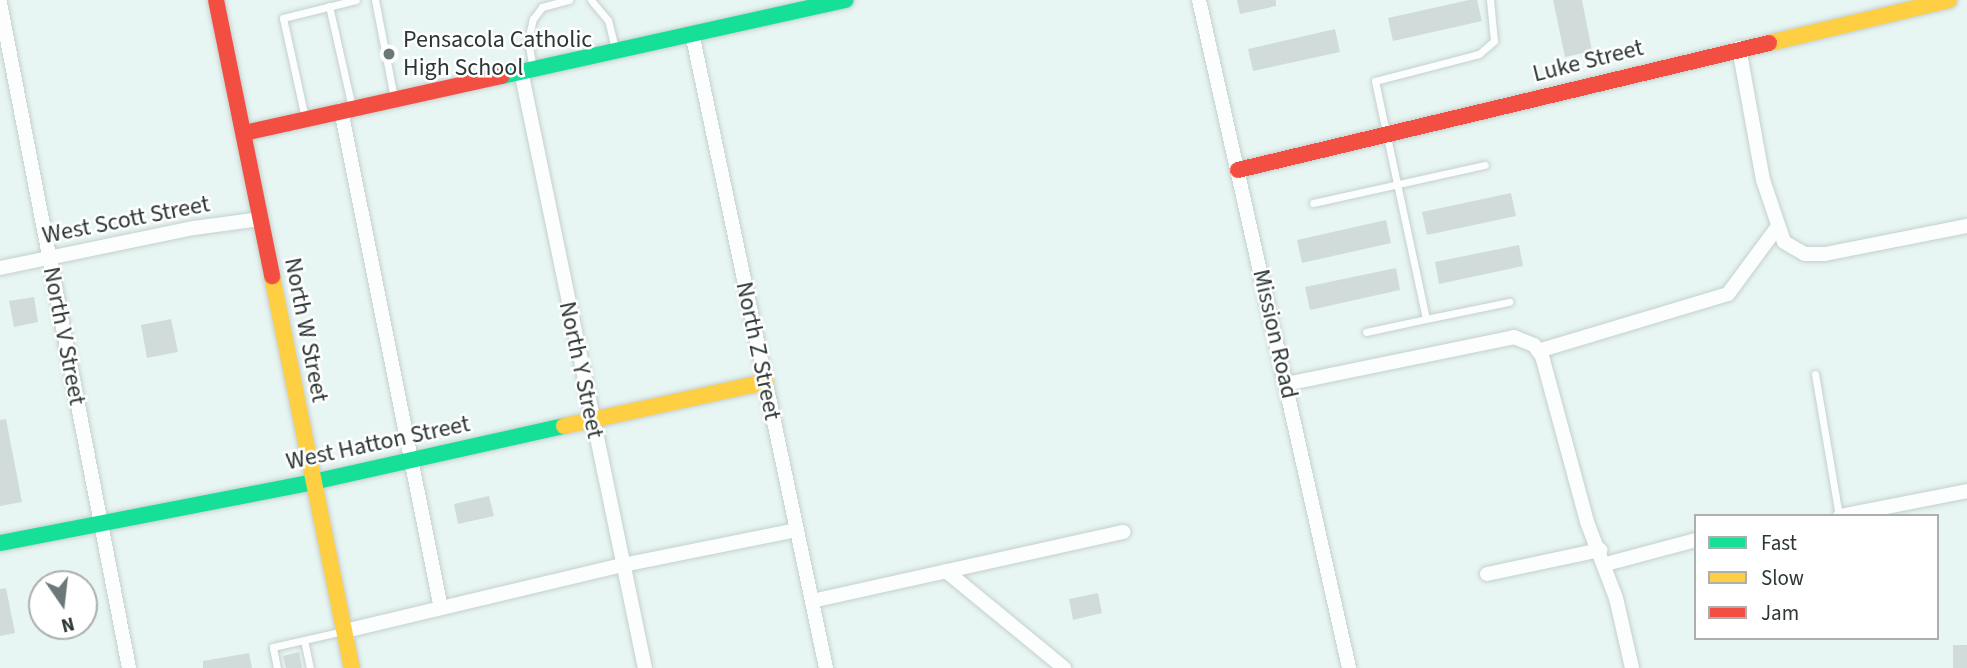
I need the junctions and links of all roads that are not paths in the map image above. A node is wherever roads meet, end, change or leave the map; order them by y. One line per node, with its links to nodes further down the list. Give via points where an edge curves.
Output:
1 (13, 0): 11 (street)
2 (216, 0): 20 (street, North W Street)
3 (356, 0): 12 (lane)
4 (375, 0): 17 (lane)
5 (569, 0): 16 (lane, via 542,7 533,19)
6 (591, 0): 15 (lane, via 608,20)
7 (846, 0): 13 (street)
8 (1199, 0): 23 (street, Mission Road)
9 (1490, 0): 21 (lane, via 1494,41 1479,54 1375,81)
10 (1949, 0): 14 (street, Luke Street)
11 (0, 3): 29 (street, North V Street)
12 (329, 6): 18 (lane); 19 (lane, via 283,18)
13 (692, 33): 15 (street); 36 (street, North Z Street)
14 (1739, 48): 21 (street, Luke Street); 28 (street)
15 (615, 50): 16 (street)
16 (527, 70): 17 (street); 38 (street, North Y Street)
17 (395, 99): 18 (street)
18 (346, 109): 19 (street); 39 (street)
19 (305, 118): 20 (street)
20 (244, 133): 26 (street, North W Street)
21 (1387, 135): 23 (street, Luke Street); 24 (lane)
22 (1485, 165): 24 (lane)
23 (1238, 170): 37 (street, Mission Road)
24 (1398, 184): 25 (lane); 32 (lane)
25 (1313, 203)
26 (261, 219): 29 (street, West Scott Street); 40 (street, North W Street)
27 (1967, 226): 28 (street, via 1825,254 1805,254 1792,248)
28 (1776, 229): 34 (street, via 1728,294)
29 (49, 258): 30 (street, West Scott Street); 44 (street, North V Street)
30 (0, 268)
31 (1509, 302): 32 (lane)
32 (1426, 319): 33 (lane)
33 (1366, 332)
34 (1540, 354): 37 (street, via 1524,339 1514,337); 49 (street, via 1587,522)
35 (1815, 374): 42 (lane)
36 (765, 382): 38 (street, West Hatton Street); 45 (street, North Z Street)
37 (1286, 384): 67 (street, Mission Road)
38 (591, 420): 39 (street, West Hatton Street); 51 (street, North Y Street)
39 (408, 461): 40 (street, West Hatton Street); 55 (street)
40 (313, 481): 44 (street, West Hatton Street); 56 (street, North W Street)
41 (1967, 491): 43 (street)
42 (1839, 514)
43 (1849, 514)
44 (100, 523): 48 (street, West Hatton Street); 60 (street, North V Street)
45 (796, 530): 51 (street); 54 (street, North Z Street)
46 (1123, 532): 52 (street)
47 (1694, 541): 50 (street)
48 (0, 542)
49 (1600, 550): 50 (street); 53 (street)
50 (1606, 564): 68 (street)
51 (623, 565): 55 (street); 64 (street, North Y Street)
52 (946, 571): 54 (street); 66 (street)
53 (1488, 574)
54 (811, 601): 65 (street, North Z Street)
55 (440, 608): 56 (street)
56 (345, 631): 57 (lane); 63 (street, North W Street)
57 (304, 640): 58 (lane); 61 (lane, via 273,647)
58 (309, 659): 59 (lane); 62 (lane)
59 (301, 665)
60 (129, 668)
61 (277, 668)
62 (310, 668)
63 (352, 668)
64 (645, 668)
65 (826, 668)
66 (1064, 668)
67 (1349, 668)
68 (1632, 668)

